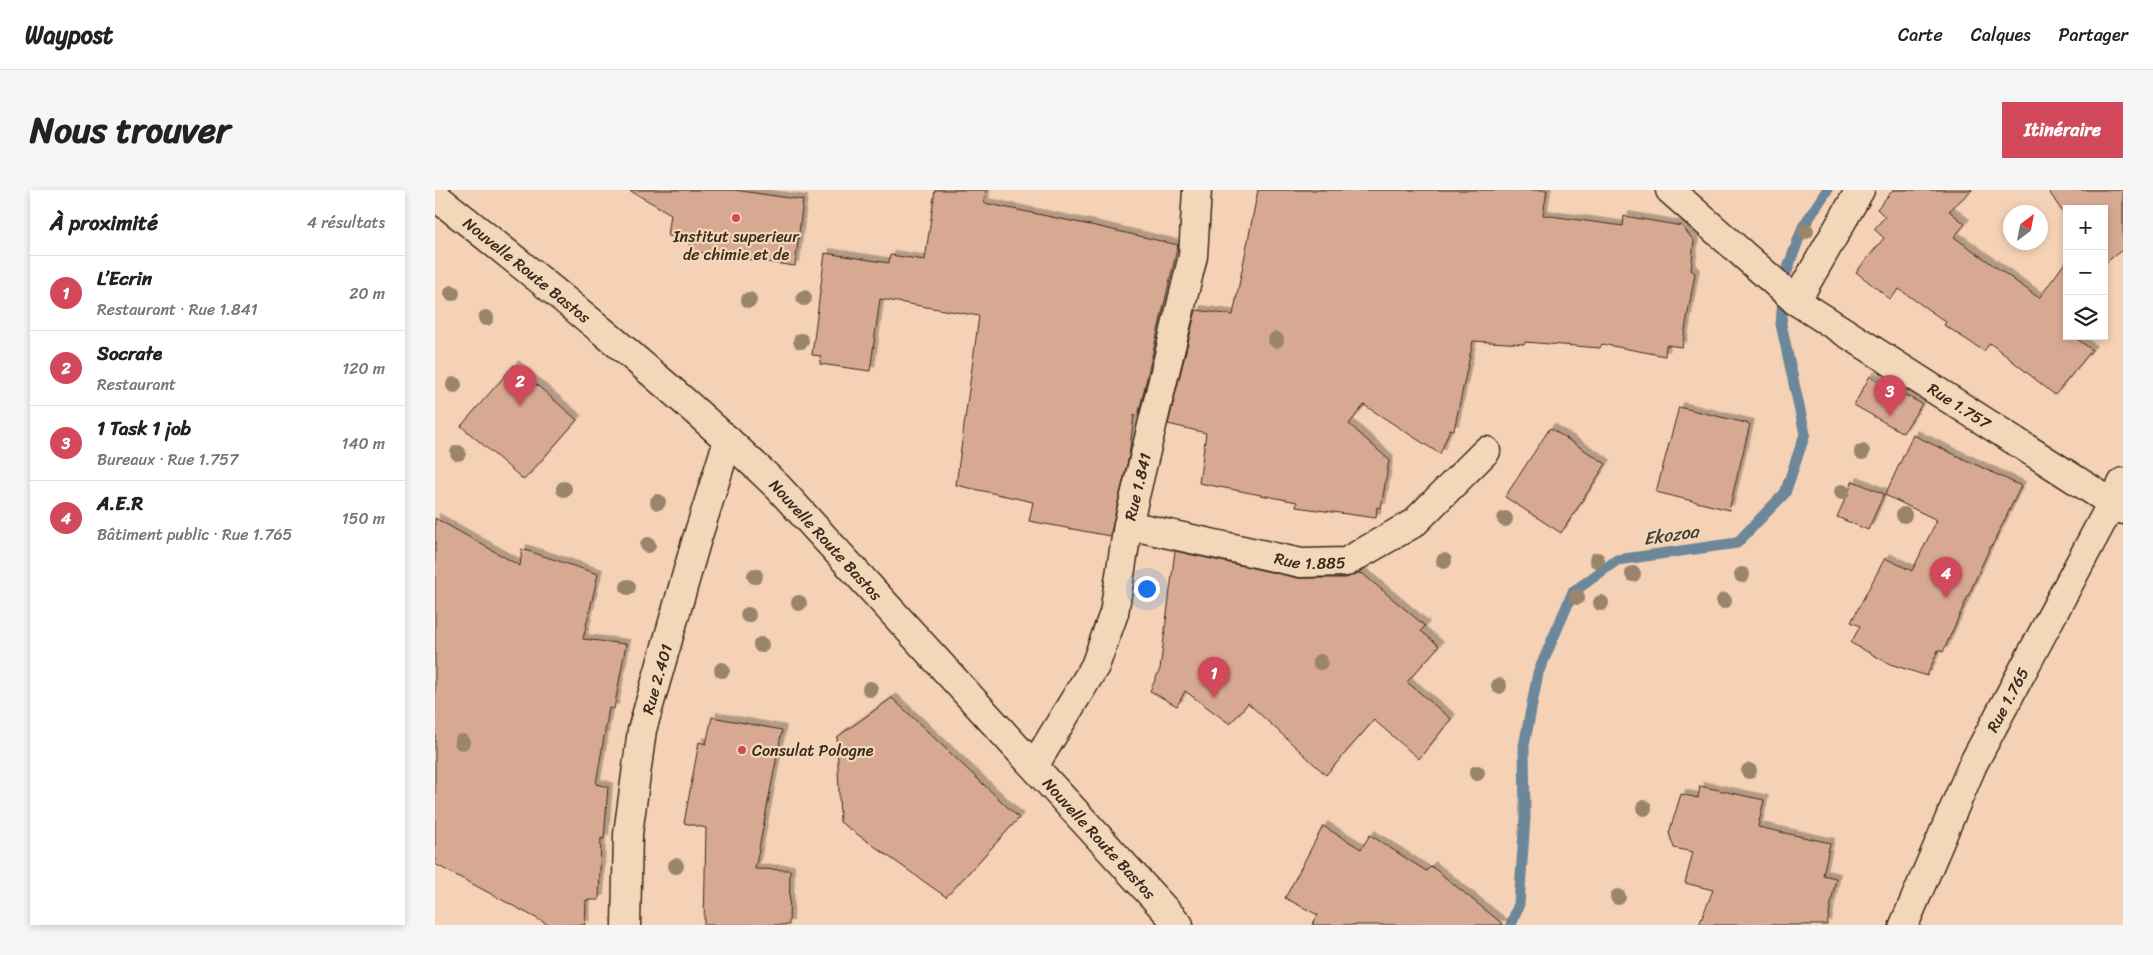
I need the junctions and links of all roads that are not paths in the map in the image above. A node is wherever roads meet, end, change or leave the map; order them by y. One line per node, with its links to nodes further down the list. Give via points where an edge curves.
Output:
1 (1197, 190): 9 (street, Rue 1.841, via 1193,256)
2 (1670, 190): 5 (street, Rue 1.757)
3 (1860, 190): 5 (street)
4 (435, 196): 6 (street, Nouvelle Route Bastos, via 596,325)
5 (1796, 301): 8 (street, Rue 1.757)
6 (729, 440): 10 (street, Nouvelle Route Bastos, via 778,487); 11 (street, Rue 2.401, via 642,730 628,834)
7 (1486, 451): 9 (street, Rue 1.885, via 1414,523 1346,562 1301,563)
8 (2119, 498): 13 (street, Rue 1.765, via 1973,764)
9 (1128, 525): 10 (street, Rue 1.841, via 1113,613 1095,666)
10 (1034, 766): 12 (street, Nouvelle Route Bastos)
11 (626, 925)
12 (1179, 925)
13 (1905, 925)

